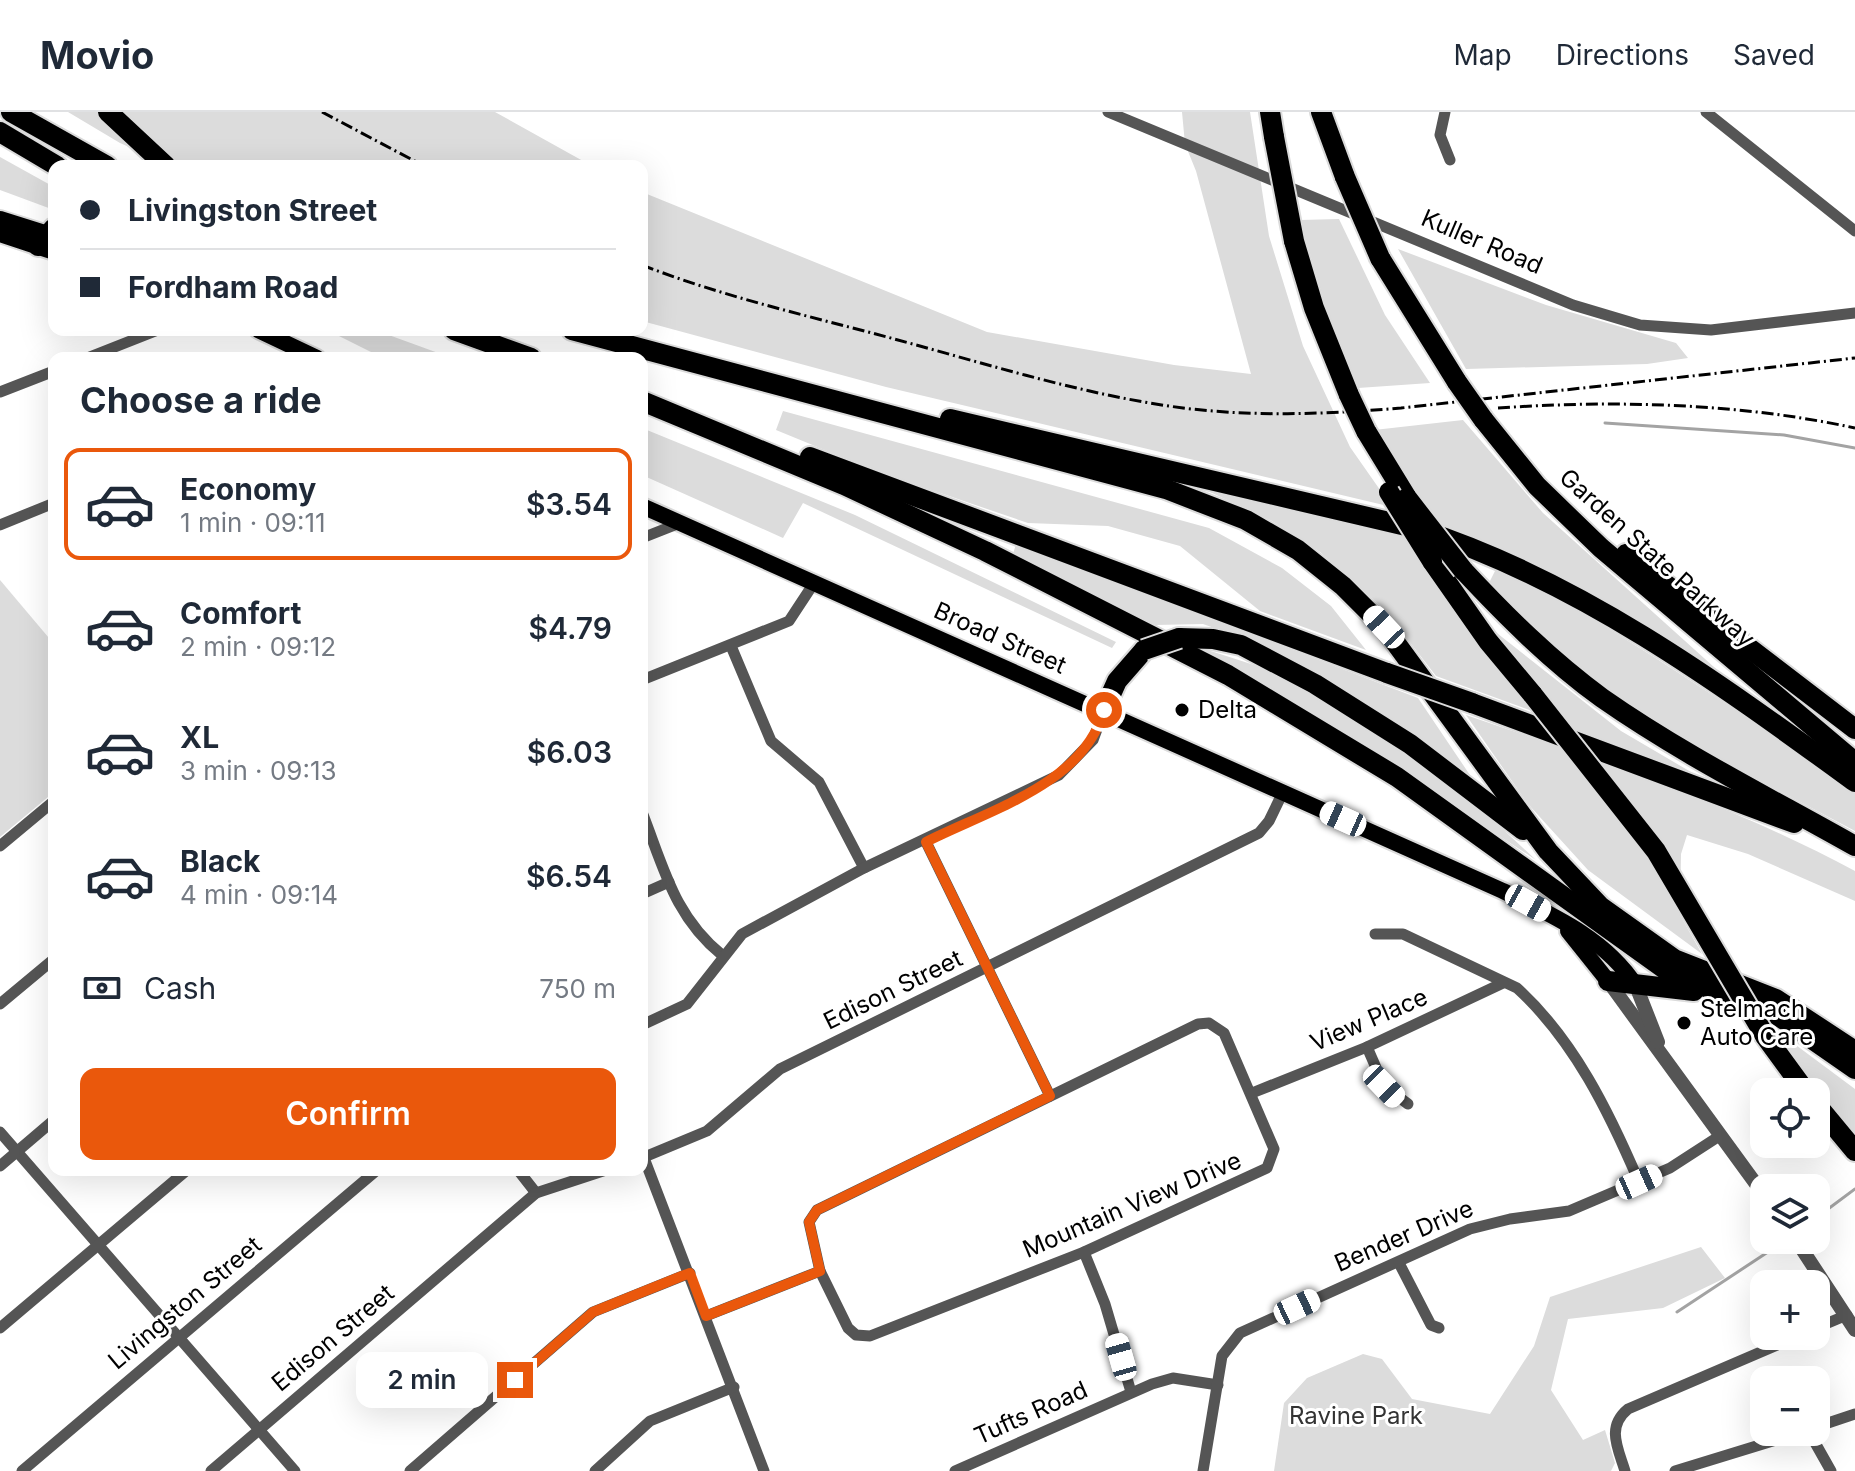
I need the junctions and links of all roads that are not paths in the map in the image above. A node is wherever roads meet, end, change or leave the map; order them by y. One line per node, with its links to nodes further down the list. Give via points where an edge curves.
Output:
1 (11, 112): 11 (highway)
2 (108, 112): 12 (highway)
3 (1108, 112): 20 (street, Kuller Road, via 1573,305 1640,325 1711,330)
4 (1270, 112): 34 (highway, bridge, via 1294,241 1314,308)
5 (1321, 112): 10 (highway, Garden State Parkway)
6 (1328, 112): 10 (highway)
7 (1445, 112): 13 (street, via 1440,135)
8 (1706, 112): 16 (street)
9 (0, 132): 14 (highway)
10 (1336, 152): 33 (highway, Garden State Parkway, bridge, via 1380,258 1457,382)
11 (96, 160)
12 (160, 160)
13 (1450, 160)
14 (48, 161)
15 (0, 219): 18 (main road)
16 (1853, 226)
17 (0, 234): 19 (main road)
18 (48, 239)
19 (48, 239)
20 (1855, 313)
21 (143, 336): 25 (street)
22 (271, 336): 26 (main road)
23 (470, 336): 27 (highway)
24 (595, 336): 28 (highway)
25 (102, 352)
26 (304, 352)
27 (514, 352)
28 (725, 370): 46 (highway, via 1089,450 1454,540 1537,576 1628,627 1731,691); 53 (highway, via 1166,489 1271,534 1321,568 1384,627)
29 (48, 373): 30 (street)
30 (0, 392)
31 (648, 402): 52 (highway, bridge)
32 (648, 403): 65 (highway, via 985,551 1228,675 1397,777 1637,951 1688,982)
33 (1537, 486): 44 (highway); 45 (highway, Garden State Parkway, via 1705,639)
34 (1398, 495): 52 (highway, bridge, via 1530,639 1601,697 1669,742); 66 (highway, bridge, via 1432,561 1488,641 1656,851)
35 (48, 505): 38 (street)
36 (648, 509): 37 (main road, Broad Street)
37 (680, 523): 39 (street); 40 (main road, Broad Street)
38 (0, 525)
39 (648, 536)
40 (814, 583): 41 (street, via 796,617); 43 (main road, Broad Street)
41 (731, 646): 42 (street); 54 (street, via 771,741 819,782)
42 (648, 678)
43 (1104, 710): 47 (main road, Broad Street); 50 (street, via 1093,740 1059,775); 53 (highway, bridge, via 1117,681 1144,650 1179,638 1241,645 1410,744)
44 (1855, 729)
45 (1855, 762)
46 (1855, 782)
47 (1283, 792): 57 (main road, Broad Street); 61 (street, Edison Street, via 1259,833)
48 (48, 806): 51 (street)
49 (648, 828): 55 (street)
50 (926, 842): 54 (street); 61 (street)
51 (0, 846)
52 (1855, 846)
53 (1548, 851): 70 (highway, via 1601,907 1643,939 1696,970 1776,999)
54 (864, 868): 59 (street, via 742,934)
55 (669, 882): 56 (street); 59 (street, via 693,930)
56 (648, 891)
57 (1555, 918): 62 (main road, Broad Street); 64 (main road, Broad Street, via 1604,949)
58 (1375, 934): 63 (street, via 1403,934)
59 (722, 955): 68 (street, via 687,1004)
60 (48, 964): 67 (street)
61 (989, 968): 75 (street); 83 (street, Edison Street, via 780,1069 707,1131)
62 (1608, 981): 64 (highway); 71 (street)
63 (1503, 983): 69 (street, View Place); 91 (street, via 1531,1002 1600,1094)
64 (1636, 986): 65 (highway); 71 (street)
65 (1725, 996): 66 (highway)
66 (1747, 1003): 72 (highway, via 1790,1023); 73 (highway, bridge)
67 (0, 1004)
68 (648, 1022)
69 (1367, 1047): 74 (street, View Place); 76 (street, via 1384,1086)
70 (1855, 1051)
71 (1670, 1064): 80 (street)
72 (1855, 1069)
73 (1796, 1078)
74 (1252, 1093): 75 (street, Mountain View Drive, via 1224,1033 1209,1023); 94 (street, Mountain View Drive, via 1274,1149 1267,1168)
75 (1050, 1096): 97 (street, Mountain View Drive, via 817,1210 809,1222)
76 (1408, 1104)
77 (1830, 1121): 81 (highway)
78 (48, 1125): 82 (street)
79 (0, 1132): 82 (street)
80 (1721, 1135): 86 (street); 91 (street, Bender Drive)
81 (1855, 1151)
82 (17, 1152): 84 (street); 93 (street)
83 (648, 1156)
84 (0, 1166)
85 (648, 1170): 98 (street)
86 (1750, 1175)
87 (180, 1176): 93 (street)
88 (370, 1176): 105 (street, Livingston Street)
89 (523, 1176): 92 (street)
90 (588, 1176): 92 (street, Edison Street)
91 (1639, 1182): 96 (street, Bender Drive, via 1569,1211 1470,1229)
92 (536, 1193): 112 (street, Edison Street)
93 (98, 1244): 102 (street); 105 (street)
94 (1084, 1252): 97 (street, Mountain View Drive, via 870,1336 848,1328); 109 (street)
95 (1806, 1254): 99 (street)
96 (1399, 1263): 103 (street, via 1431,1325); 107 (street, Bender Drive, via 1240,1333 1222,1356)
97 (820, 1271): 100 (street)
98 (690, 1273): 100 (street); 119 (street, via 593,1312)
99 (1847, 1315): 101 (street); 104 (street)
100 (706, 1316): 108 (street)
101 (1830, 1322)
102 (0, 1328)
103 (1439, 1328)
104 (1855, 1330)
105 (179, 1337): 112 (street); 116 (street, Livingston Street)
106 (1765, 1350): 124 (street, via 1628,1409 1614,1433)
107 (1218, 1385): 109 (street, Tufts Road, via 1173,1378); 123 (street, Bender Drive)
108 (734, 1387): 120 (street, via 650,1421); 121 (street)
109 (1131, 1392): 122 (street, Tufts Road)
110 (1855, 1414): 111 (street)
111 (1830, 1422)
112 (259, 1430): 117 (street, Edison Street); 118 (street)
113 (1763, 1446): 115 (street)
114 (1817, 1446): 126 (street)
115 (1701, 1468): 125 (street)
116 (22, 1471)
117 (211, 1471)
118 (295, 1471)
119 (410, 1471)
120 (595, 1471)
121 (764, 1471)
122 (955, 1471)
123 (1203, 1471)
124 (1625, 1471)
125 (1675, 1471)
126 (1831, 1471)

